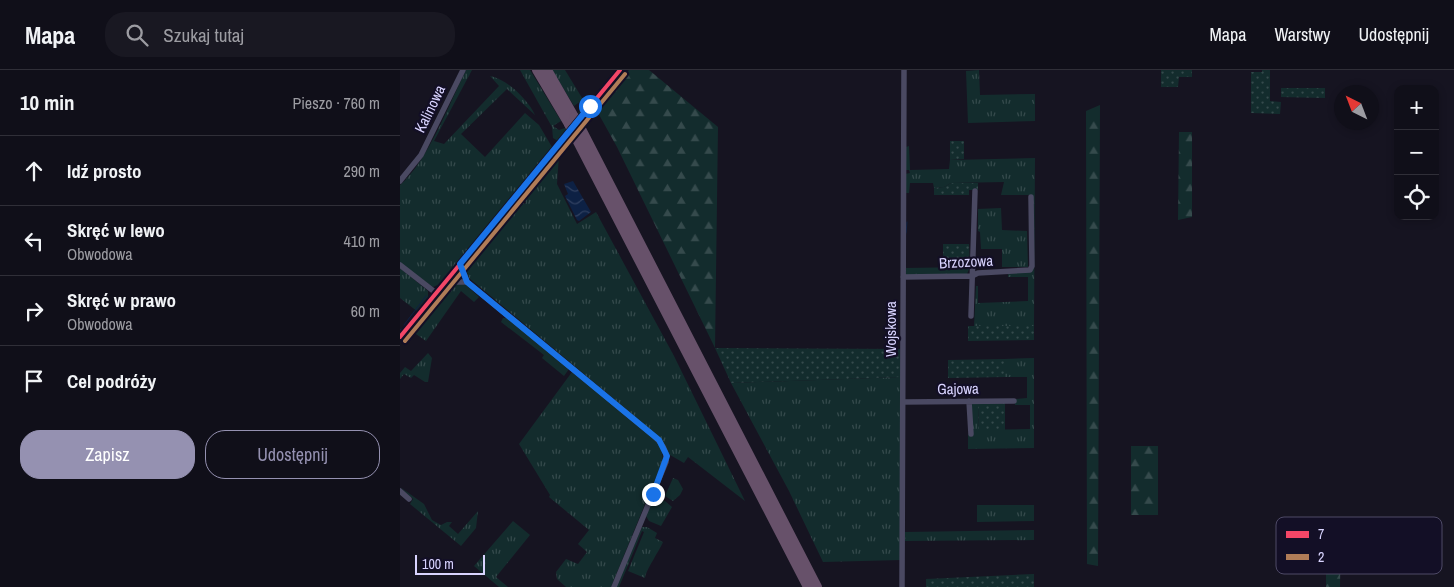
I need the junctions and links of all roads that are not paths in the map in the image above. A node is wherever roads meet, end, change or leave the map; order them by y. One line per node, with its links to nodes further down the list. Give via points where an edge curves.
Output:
1 (463, 70): 7 (street, Kalinowa, via 421,155)
2 (537, 70): 6 (highway)
3 (547, 70): 6 (highway)
4 (620, 70): 6 (street)
5 (904, 70): 13 (street, Wojskowa)
6 (575, 125): 10 (street); 26 (highway); 27 (highway)
7 (400, 181)
8 (975, 191): 12 (street)
9 (1031, 197): 12 (street, Brzozowa, via 1030,270)
10 (460, 264): 14 (street); 15 (street)
11 (400, 266): 16 (street)
12 (972, 276): 13 (street, Brzozowa); 17 (street)
13 (903, 277): 21 (street, Wojskowa)
14 (445, 282): 15 (street); 16 (street)
15 (467, 282): 25 (street, via 654,436 664,448 666,462)
16 (436, 293): 18 (street)
17 (971, 316)
18 (400, 337)
19 (969, 401): 20 (street, Gajowa); 21 (street, Gajowa); 22 (street)
20 (1014, 401)
21 (903, 402): 28 (street, Wojskowa)
22 (971, 434)
23 (400, 491): 24 (street)
24 (409, 499)
25 (614, 587)
26 (808, 587)
27 (817, 587)
28 (902, 587)

